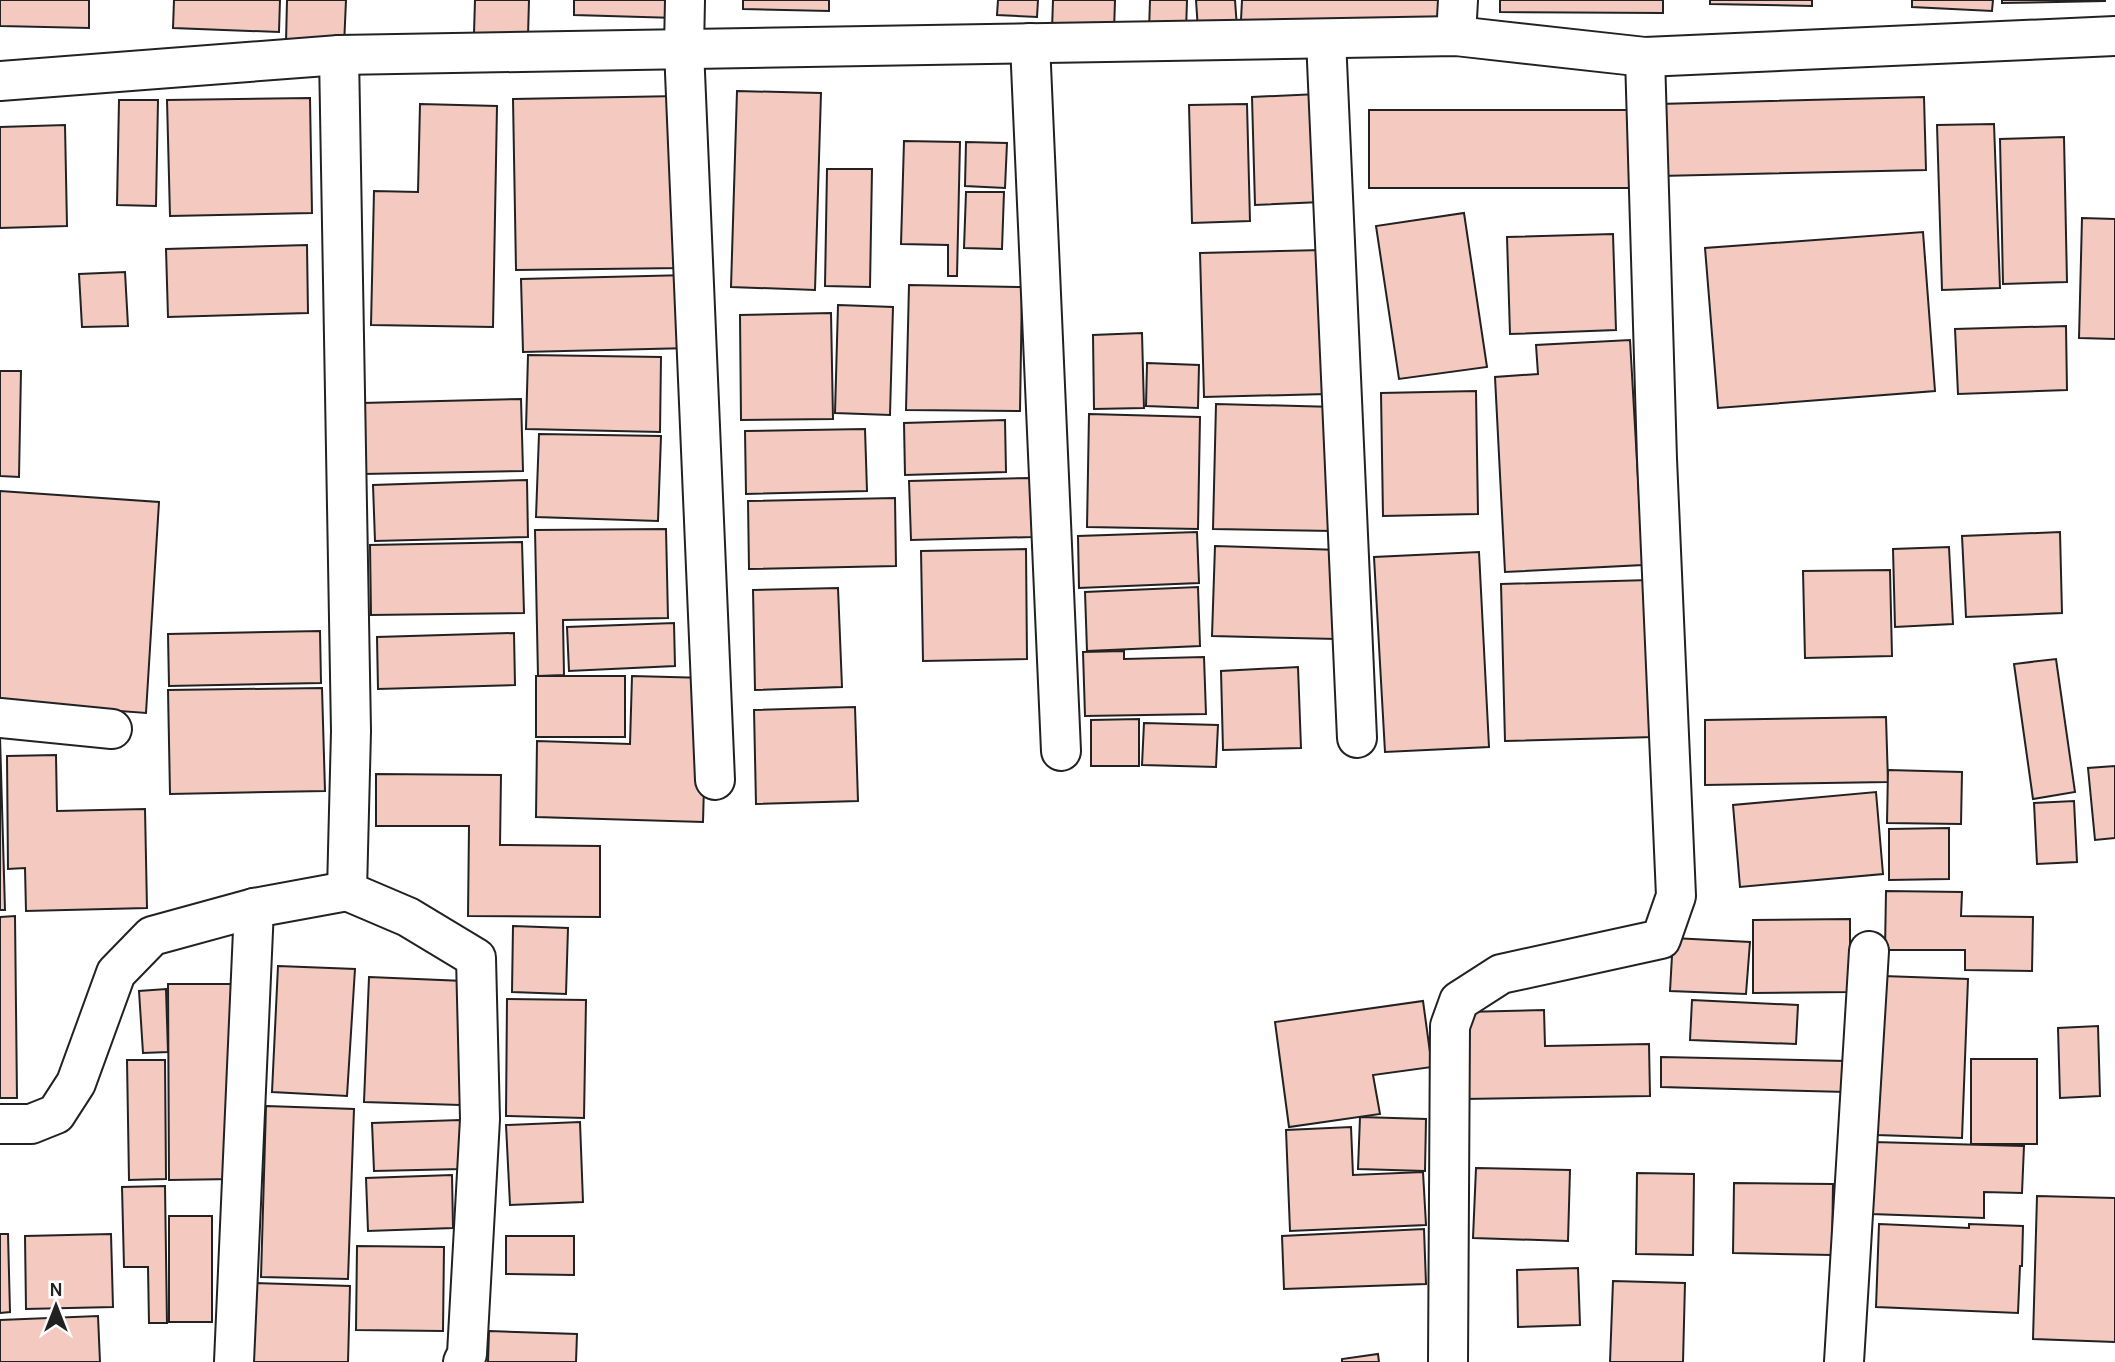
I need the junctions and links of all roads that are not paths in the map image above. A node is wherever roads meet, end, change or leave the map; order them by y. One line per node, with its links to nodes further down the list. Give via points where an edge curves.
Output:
1 (685, 0): 6 (street)
2 (1457, 18): 4 (street); 8 (street)
3 (2115, 36): 8 (street)
4 (1326, 39): 5 (street); 12 (street)
5 (1030, 43): 6 (street); 13 (street)
6 (684, 48): 7 (street); 14 (street)
7 (339, 55): 9 (street); 15 (street, via 351,731)
8 (1644, 57): 21 (street, via 1676,896 1661,939 1501,974 1459,1000 1450,1026)
9 (0, 81)
10 (0, 718): 11 (street)
11 (112, 729)
12 (1357, 738)
13 (1061, 751)
14 (715, 780)
15 (347, 891): 16 (street); 20 (street, via 408,917 476,958 480,1119)
16 (254, 908): 18 (street, via 152,936 116,973 76,1083 56,1114 31,1124); 19 (street)
17 (1869, 951): 22 (street)
18 (0, 1124)
19 (234, 1362)
20 (463, 1362)
21 (1448, 1362)
22 (1844, 1362)

